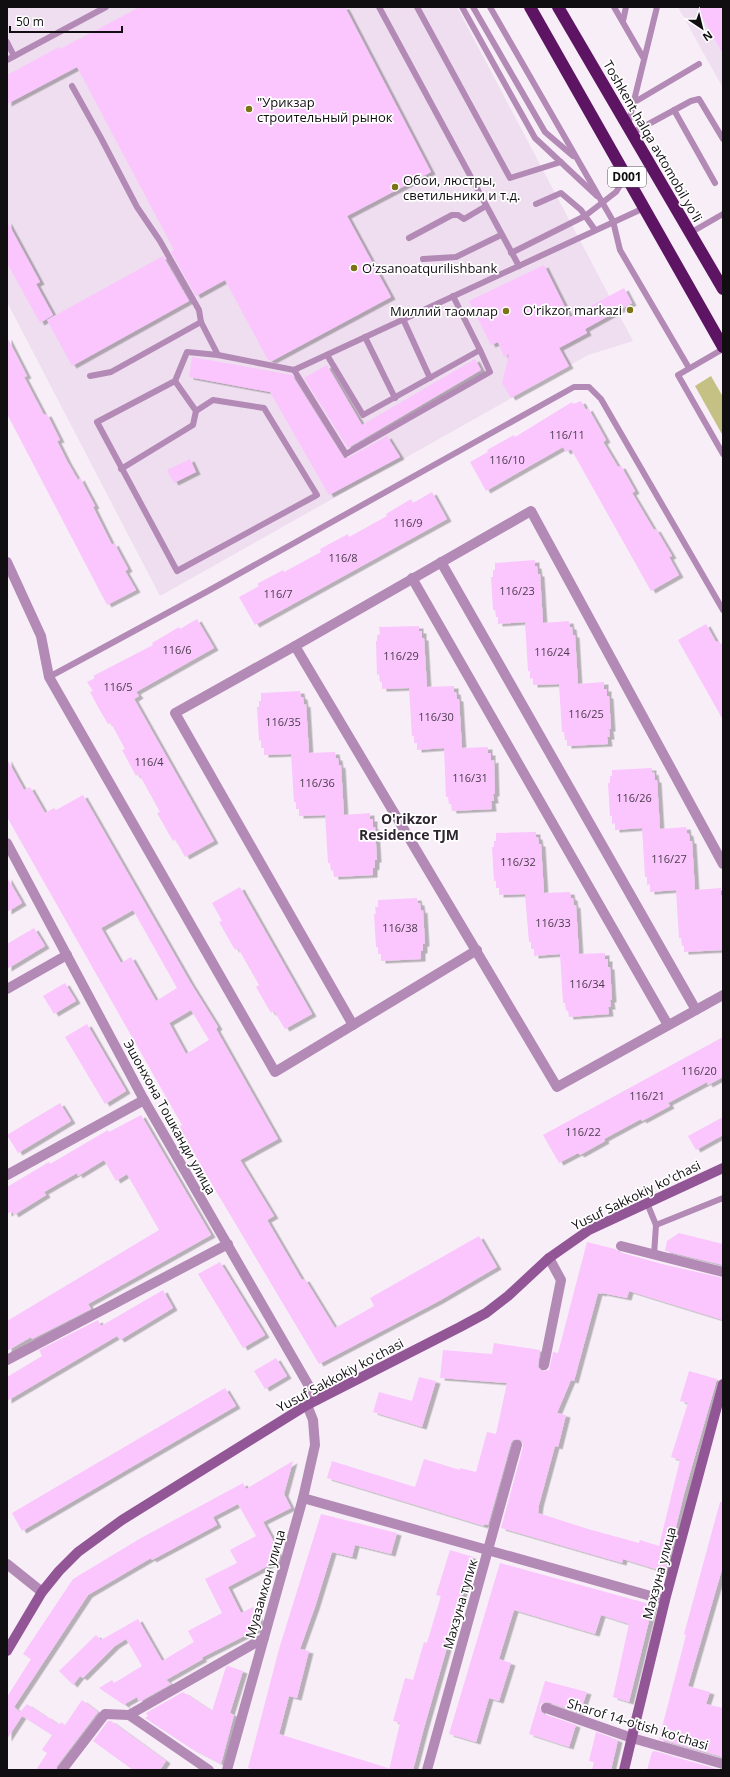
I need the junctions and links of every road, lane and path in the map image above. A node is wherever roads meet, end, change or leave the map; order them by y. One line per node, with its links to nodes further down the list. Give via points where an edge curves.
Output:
1 (106, 7): 14 (lane)
2 (379, 7): 29 (lane)
3 (417, 7): 24 (lane, via 510,178)
4 (462, 7): 24 (lane, via 535,138)
5 (473, 7): 23 (lane, via 545,132)
6 (490, 7): 23 (lane)
7 (530, 7): 25 (highway, D001)
8 (558, 7): 21 (highway, Toshkent halqa avtomobil yo'li / D001)
9 (614, 7): 12 (lane)
10 (626, 7): 12 (lane)
11 (657, 7): 15 (lane)
12 (623, 21): 15 (lane)
13 (7, 42): 14 (lane)
14 (14, 56): 16 (lane)
15 (644, 59): 19 (lane)
16 (7, 60)
17 (699, 64): 19 (lane)
18 (72, 86): 45 (lane, via 137,207 200,310)
19 (634, 103): 21 (lane)
20 (674, 110): 21 (lane); 22 (lane, via 699,99); 26 (lane)
21 (630, 130): 35 (highway, Toshkent halqa avtomobil yo'li / D001)
22 (723, 139)
23 (577, 160): 27 (lane)
24 (561, 162): 27 (lane)
25 (626, 176): 27 (lane, via 616,192); 30 (highway, D001)
26 (715, 183)
27 (602, 202): 32 (lane); 33 (lane)
28 (536, 204): 32 (lane, via 561,193)
29 (486, 206): 36 (lane); 37 (lane, via 464,218 452,215)
30 (644, 208): 33 (lane); 47 (highway, D001)
31 (723, 214): 35 (lane)
32 (585, 216): 34 (lane); 38 (lane)
33 (613, 221): 34 (lane); 51 (lane, via 620,250)
34 (595, 230): 40 (lane)
35 (690, 233): 41 (highway, Toshkent halqa avtomobil yo'li / D001)
36 (501, 235): 38 (lane); 39 (lane, via 456,257)
37 (409, 238)
38 (512, 253): 40 (lane)
39 (423, 259)
40 (519, 266): 43 (lane)
41 (720, 276): 42 (highway, Toshkent halqa avtomobil yo'li / D001)
42 (723, 289)
43 (453, 296): 44 (lane); 48 (lane)
44 (403, 319): 46 (lane); 54 (lane)
45 (200, 322): 49 (lane); 53 (lane, via 111,372)
46 (365, 337): 50 (lane); 56 (lane)
47 (723, 348): 51 (lane)
48 (480, 350): 52 (lane, via 490,372 346,454); 54 (lane)
49 (218, 355): 52 (lane); 55 (lane, via 187,352)
50 (327, 355): 52 (lane); 56 (lane, via 363,415)
51 (690, 368): 58 (lane, via 678,375)
52 (294, 370)
53 (90, 376)
54 (430, 378): 56 (lane)
55 (174, 381): 57 (lane); 59 (lane, via 97,422)
56 (395, 398)
57 (196, 411): 59 (lane, via 193,425); 59 (lane, via 214,400 264,408 317,495 177,571)
58 (723, 454)
59 (122, 469)
60 (7, 562): 65 (street, via 42,636)
61 (441, 562): 62 (street); 67 (street, via 531,511); 72 (street)
62 (412, 578): 64 (street); 74 (street)
63 (723, 610): 65 (lane, via 601,399 589,387 574,387)
64 (295, 646): 68 (street); 73 (street, via 176,713)
65 (49, 677): 73 (street, via 275,1072)
66 (7, 843): 69 (street, Эшонхона Тошканди улица)
67 (723, 864)
68 (477, 950): 73 (street); 74 (street, via 557,1087)
69 (67, 955): 70 (street); 75 (street, Эшонхона Тошканди улица)
70 (7, 989)
71 (723, 995): 72 (street)
72 (696, 1010): 74 (street)
73 (353, 1025)
74 (668, 1025)
75 (144, 1100): 77 (street); 81 (street, Эшонхона Тошканди улица)
76 (723, 1168): 79 (main road, Yusuf Sakkokiy ko'chasi)
77 (7, 1175)
78 (723, 1198): 80 (lane)
79 (647, 1203): 80 (lane); 84 (main road, Yusuf Sakkokiy ko'chasi, via 595,1226)
80 (656, 1225): 83 (lane)
81 (228, 1244): 86 (street); 89 (street, Эшонхона Тошканди улица)
82 (621, 1246): 83 (street)
83 (654, 1255): 85 (street)
84 (549, 1258): 87 (street, via 561,1280); 89 (main road, Yusuf Sakkokiy ko'chasi, via 486,1313)
85 (723, 1272)
86 (7, 1360)
87 (544, 1365)
88 (723, 1384): 96 (main road, Махзуна улица)
89 (317, 1400): 90 (main road, Yusuf Sakkokiy ko'chasi)
90 (307, 1404): 92 (street, Муазамхон улица, via 313,1420 315,1445); 95 (main road, Yusuf Sakkokiy ko'chasi, via 122,1520 68,1561)
91 (517, 1445): 93 (street, Махзуна тупик)
92 (303, 1498): 93 (street); 97 (street, Муазамхон улица)
93 (488, 1551): 96 (street); 106 (street, Махзуна тупик)
94 (7, 1564): 95 (street)
95 (42, 1592): 98 (main road, Yusuf Sakkokiy ko'chasi)
96 (665, 1600): 101 (main road, Махзуна улица)
97 (264, 1638): 100 (street); 105 (street, Муазамхон улица)
98 (7, 1651)
99 (546, 1708): 101 (street, Sharof 14-o'tish ko'chasi)
100 (129, 1715): 103 (street, via 105,1714); 104 (street)
101 (632, 1738): 102 (street, Sharof 14-o'tish ko'chasi); 107 (main road, Махзуна улица)
102 (723, 1764)
103 (62, 1770)
104 (209, 1770)
105 (227, 1770)
106 (427, 1770)
107 (624, 1770)

